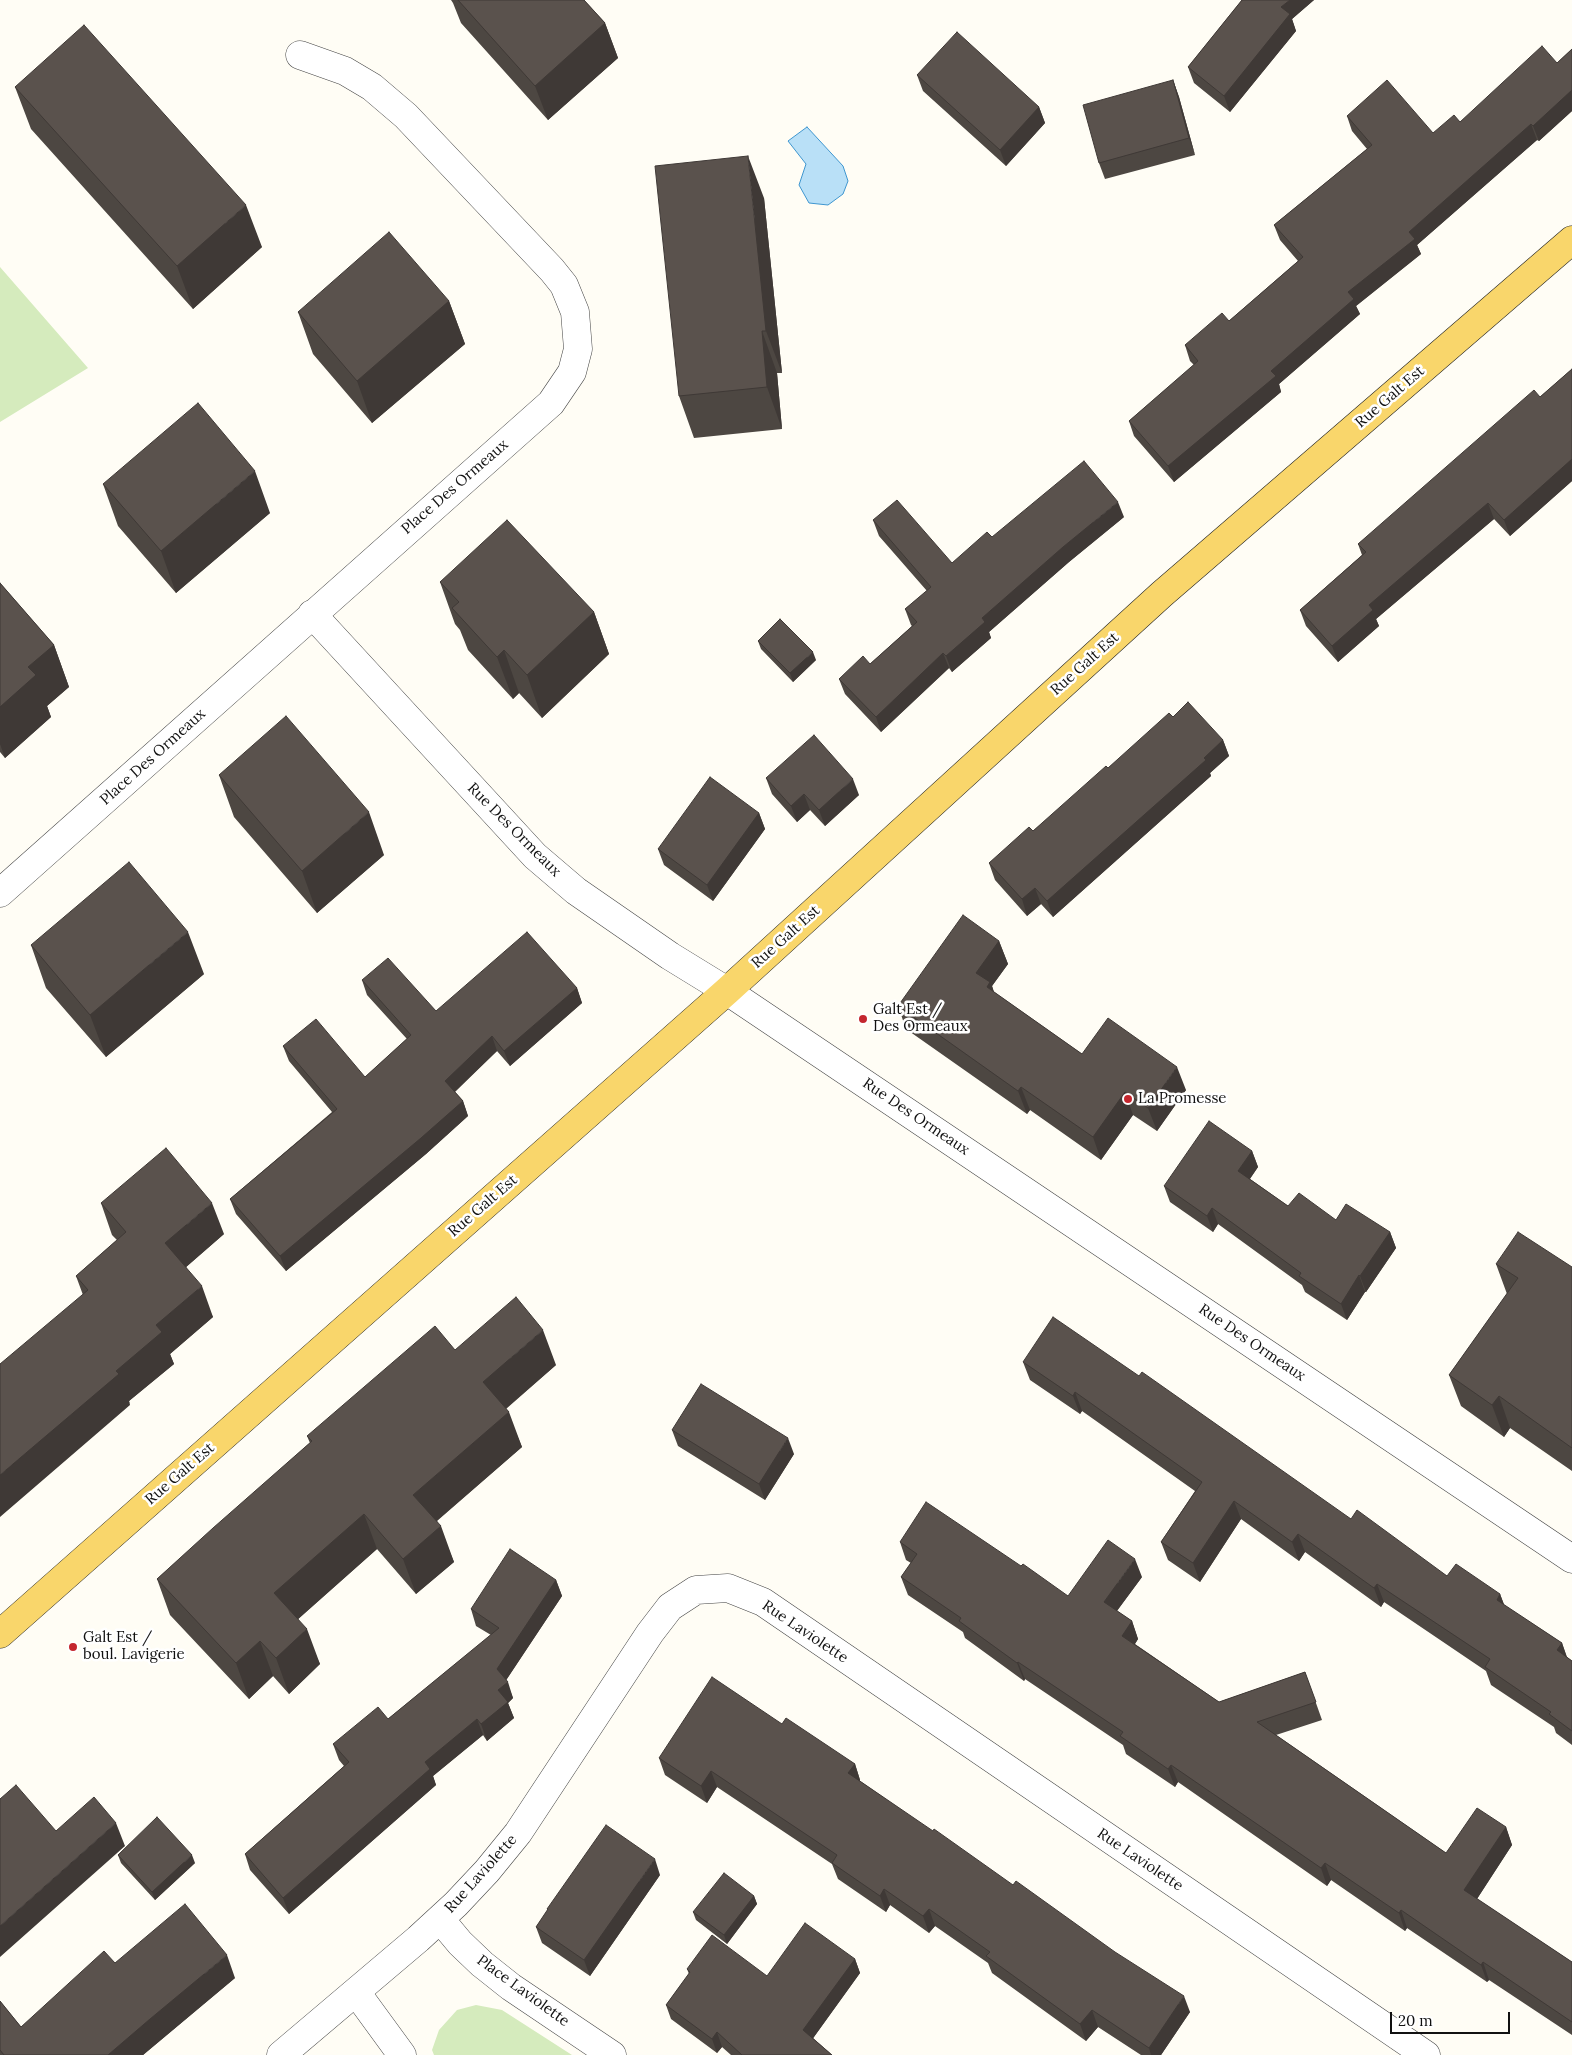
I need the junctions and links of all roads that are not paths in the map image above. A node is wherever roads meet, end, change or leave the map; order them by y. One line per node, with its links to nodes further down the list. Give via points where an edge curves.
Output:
1 (300, 55): 3 (street, Place Des Ormeaux, via 345,71 372,87 406,116 552,270 564,285 575,312 578,349 572,372 551,403)
2 (1572, 240): 5 (main road, Rue Galt Est, via 1162,594)
3 (312, 614): 4 (street, Place Des Ormeaux); 5 (street, Rue Des Ormeaux, via 535,856 576,891 670,956)
4 (0, 893)
5 (727, 990): 6 (street, Rue Des Ormeaux); 7 (main road, Rue Galt Est)
6 (1572, 1559)
7 (0, 1634)
8 (440, 1919): 9 (street, Rue Laviolette); 12 (street, Place Laviolette, via 476,1958 511,1987); 13 (street, Rue Laviolette, via 487,1872 518,1834 670,1607 696,1590 728,1588 763,1602)
9 (356, 1992): 10 (street, Rue Laviolette); 11 (street)
10 (281, 2055)
11 (402, 2055)
12 (612, 2055)
13 (1426, 2055)

